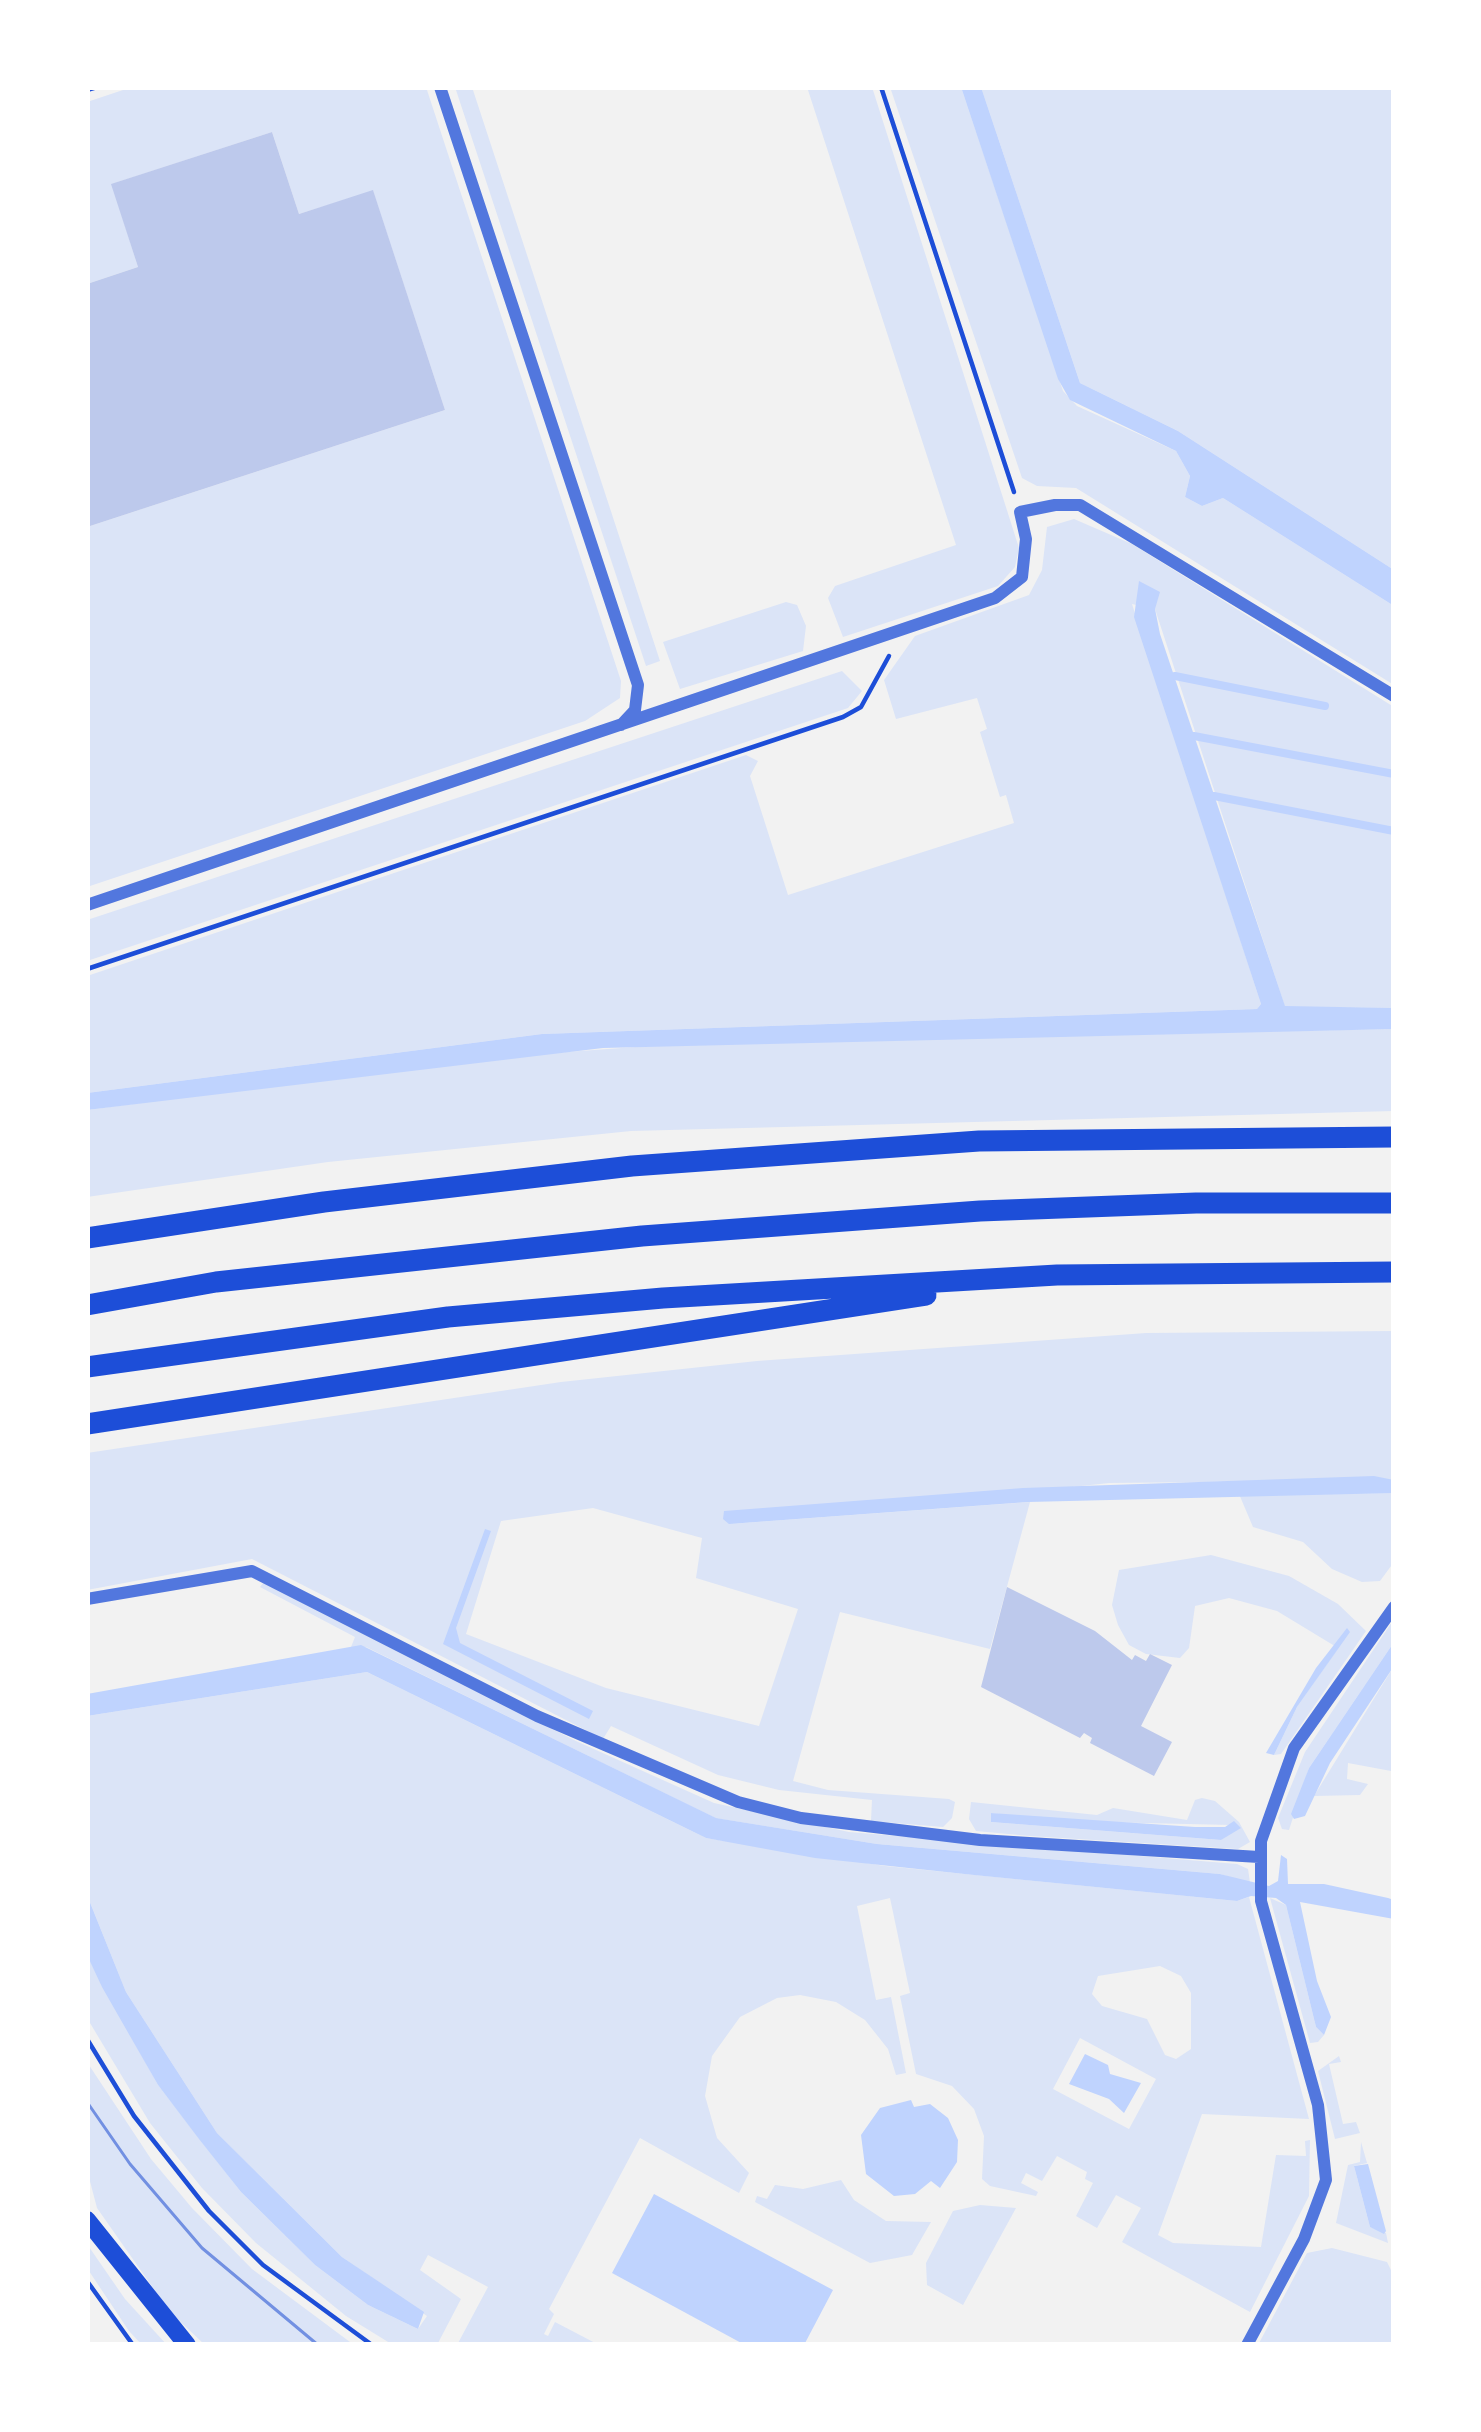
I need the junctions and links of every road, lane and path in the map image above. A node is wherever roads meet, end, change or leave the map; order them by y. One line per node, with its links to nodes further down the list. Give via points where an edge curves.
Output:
1 (98, 87): 4 (path)
2 (440, 87): 8 (street, via 638,685 635,710)
3 (881, 87): 5 (path)
4 (87, 91)
5 (1020, 512): 6 (street, via 1027,560 1011,590); 7 (street, via 1080,505)
6 (904, 630): 8 (street); 10 (path, via 861,707 843,717)
7 (1394, 696)
8 (610, 732): 9 (street)
9 (87, 905)
10 (87, 969)
11 (1394, 1137): 13 (highway, via 979,1141 632,1166)
12 (1394, 1203): 16 (highway, via 980,1210 665,1234 216,1282)
13 (87, 1238)
14 (1394, 1272): 15 (highway)
15 (1057, 1275): 17 (highway, via 448,1317); 18 (highway)
16 (87, 1305)
17 (87, 1367)
18 (87, 1424)
19 (87, 1598): 21 (street, via 252,1571 537,1716 737,1802 980,1840)
20 (1394, 1607): 21 (street, via 1294,1748)
21 (1259, 1857): 28 (street, via 1261,1901 1318,2105 1326,2180)
22 (87, 2039): 27 (path, via 134,2116 209,2211 263,2265)
23 (87, 2220): 26 (main road)
24 (87, 2282): 25 (path)
25 (134, 2345)
26 (187, 2345)
27 (372, 2345)
28 (1247, 2345)

